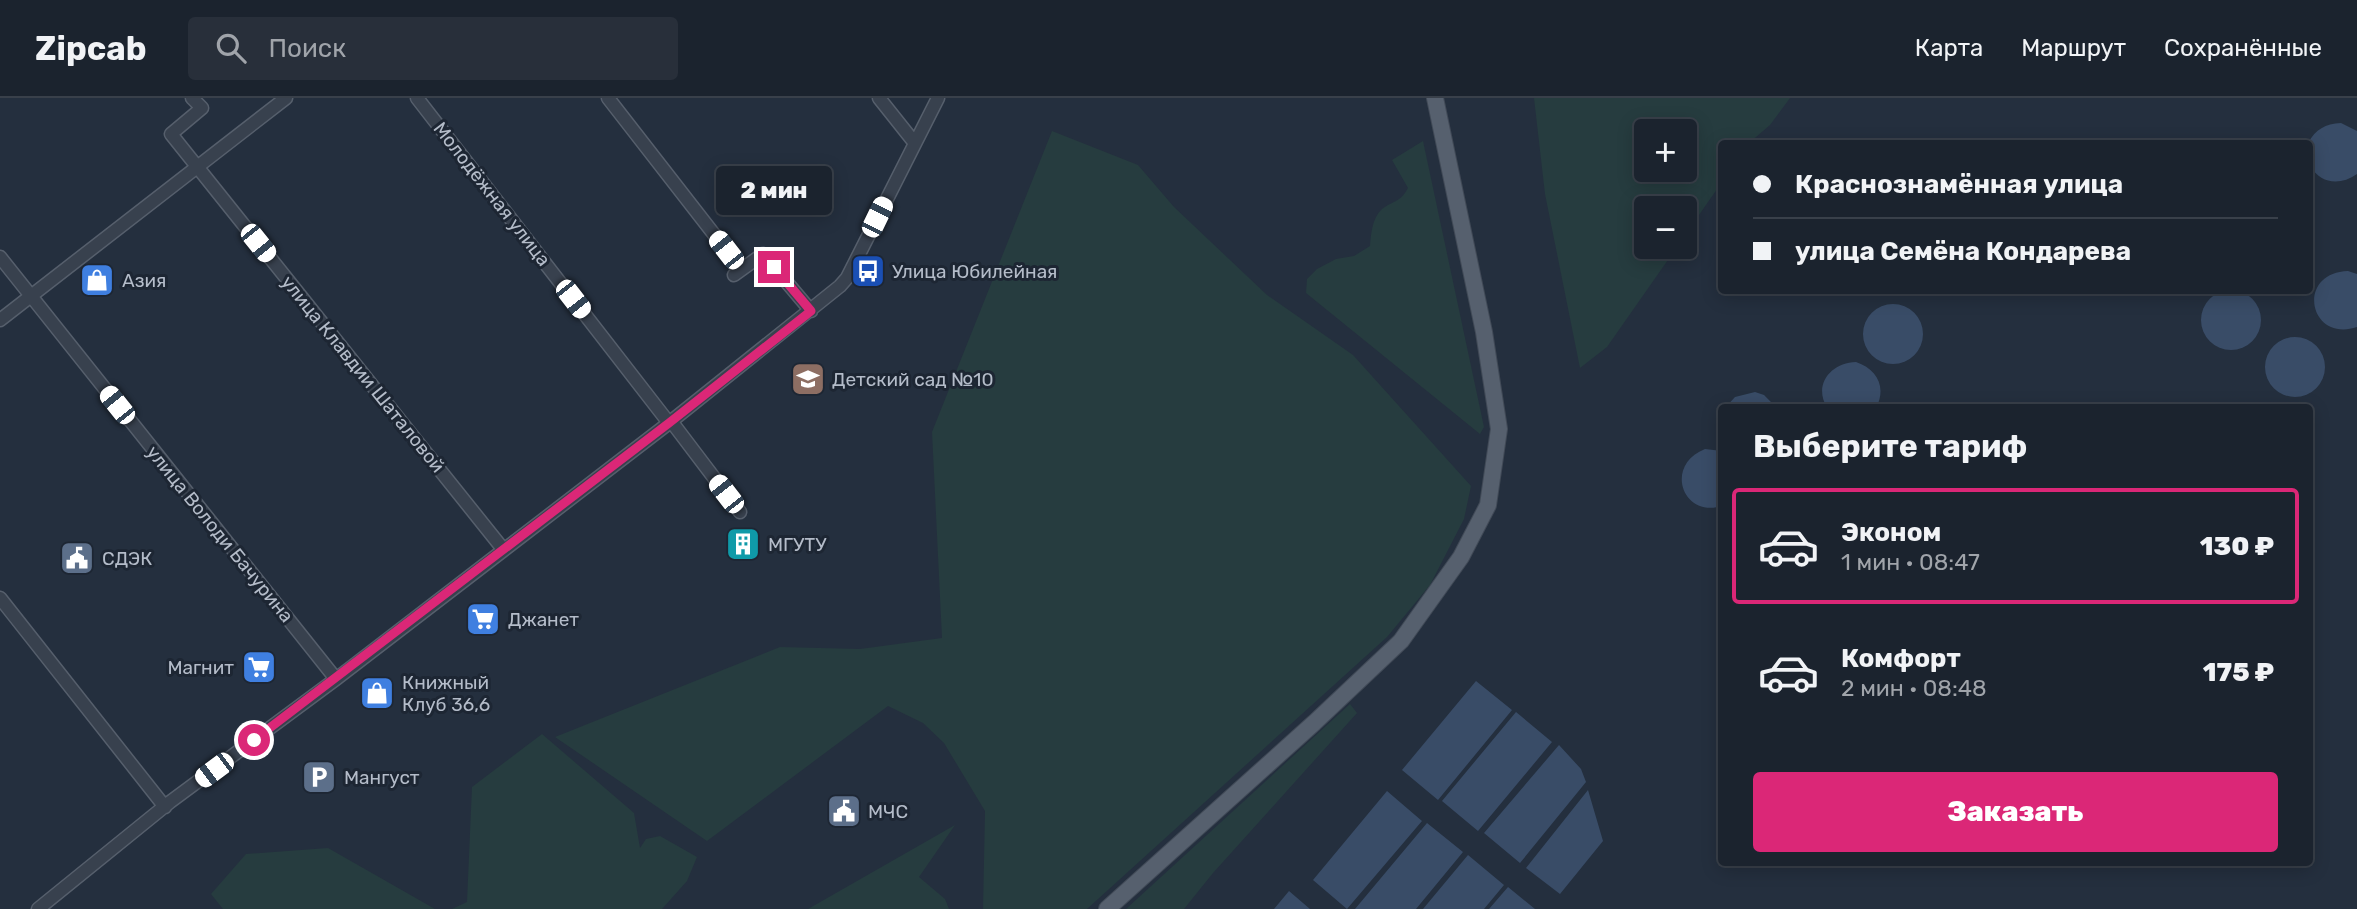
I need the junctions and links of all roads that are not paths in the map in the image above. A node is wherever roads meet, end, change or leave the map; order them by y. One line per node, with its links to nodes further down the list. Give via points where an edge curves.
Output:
1 (192, 98): 9 (street, улица Клавдии Шаталовой, via 202,108 171,134)
2 (286, 98): 9 (street)
3 (417, 98): 14 (street, Молодёжная улица)
4 (608, 98): 12 (street, via 738,272 764,254)
5 (880, 98): 8 (street)
6 (938, 98): 8 (street)
7 (1435, 98): 21 (main road, via 1484,331 1499,429 1488,505 1461,557 1401,640)
8 (914, 142): 12 (street, via 846,278)
9 (197, 167): 11 (street); 16 (street, улица Клавдии Шаталовой)
10 (0, 257): 11 (street, улица Володи Бачурина)
11 (30, 297): 13 (street); 18 (street, улица Володи Бачурина)
12 (811, 311): 14 (street)
13 (0, 320)
14 (670, 422): 15 (street, Молодёжная улица); 16 (street)
15 (740, 512)
16 (503, 549): 18 (street)
17 (0, 598): 19 (street)
18 (336, 679): 19 (street)
19 (164, 807): 20 (street)
20 (38, 909)
21 (1107, 909)

